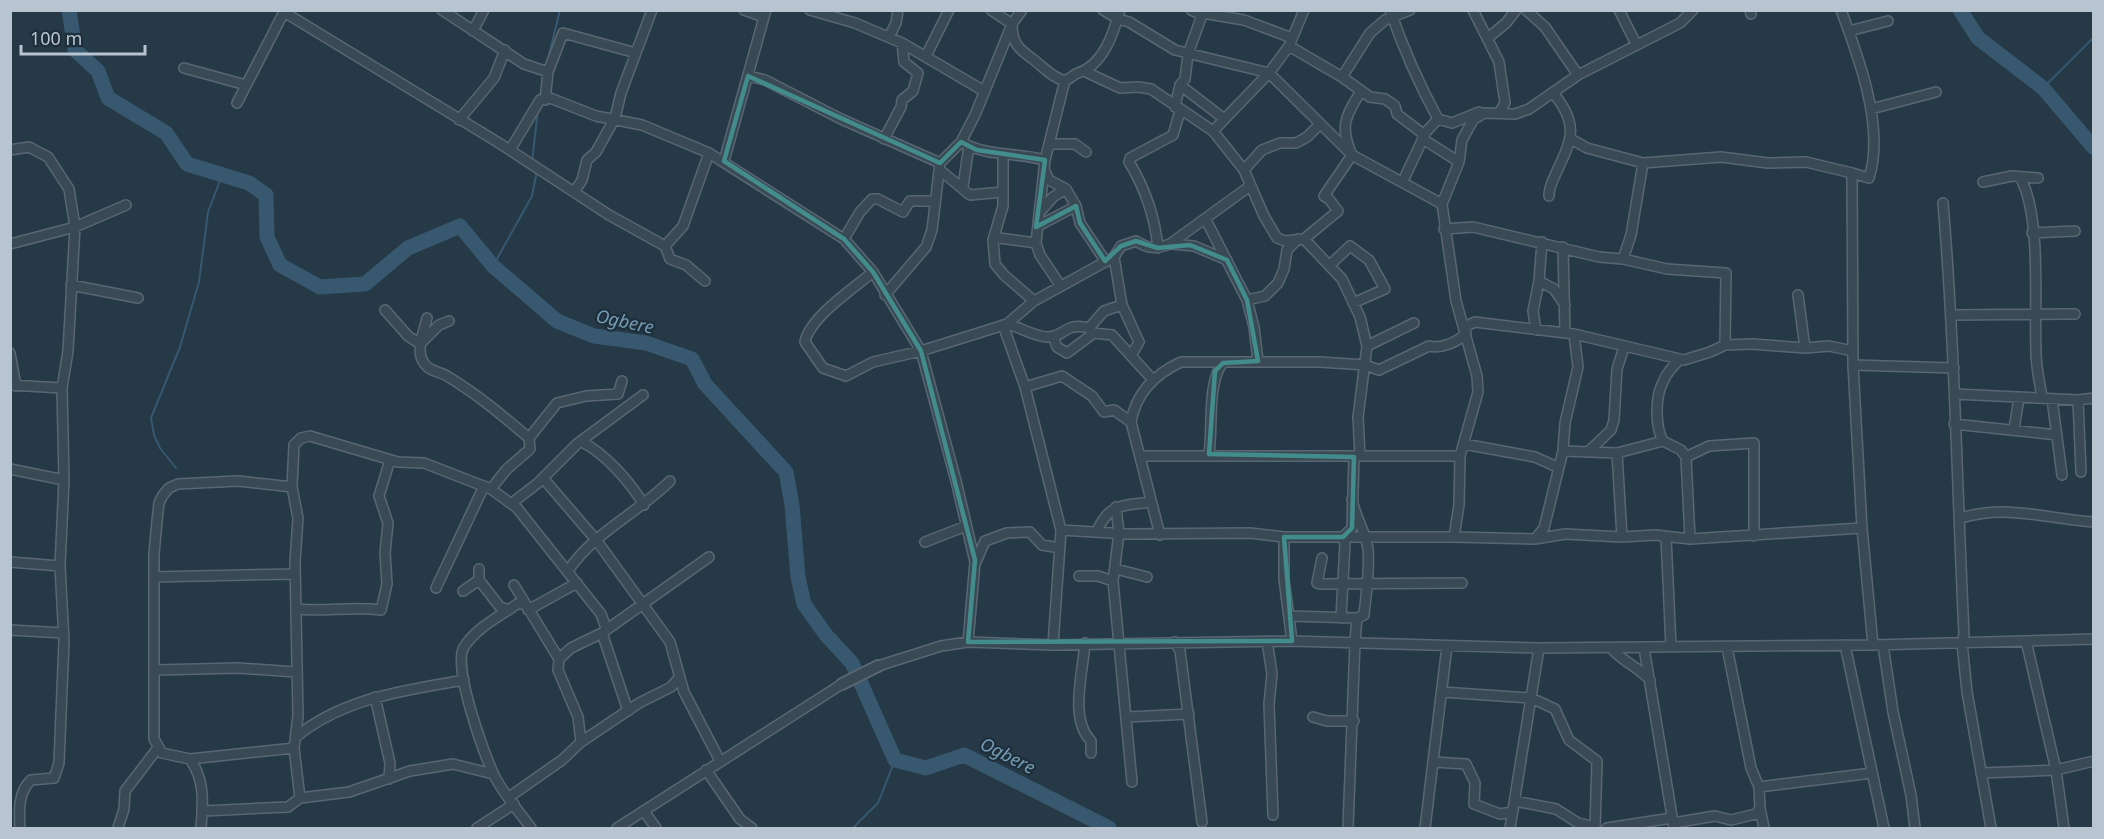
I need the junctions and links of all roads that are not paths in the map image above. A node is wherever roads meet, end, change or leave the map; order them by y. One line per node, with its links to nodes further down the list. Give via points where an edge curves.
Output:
1 (442, 10): 29 (street)
2 (484, 10): 29 (street)
3 (652, 10): 37 (street)
4 (744, 10): 22 (street)
5 (810, 10): 31 (street)
6 (898, 10): 31 (street)
7 (949, 10): 39 (street)
8 (992, 10): 28 (street)
9 (1022, 10): 28 (street)
10 (1103, 10): 25 (street)
11 (1191, 10): 21 (street)
12 (1304, 10): 33 (street)
13 (1410, 10): 24 (street)
14 (1473, 10): 32 (street)
15 (1516, 10): 32 (street)
16 (1526, 10): 44 (street, via 1545,27)
17 (1619, 10): 35 (street)
18 (1693, 10): 35 (street, via 1680,23)
19 (1841, 10): 30 (street)
20 (284, 11): 48 (street); 63 (street)
21 (1202, 13): 23 (street); 38 (street)
22 (765, 14): 45 (street)
23 (1217, 14): 26 (street)
24 (1391, 14): 46 (street, via 1370,33); 62 (street, via 1415,77)
25 (1119, 15): 38 (street); 42 (street, via 1103,53)
26 (1244, 16): 33 (street)
27 (1888, 21): 30 (street)
28 (1012, 24): 47 (street, via 1017,48); 50 (street)
29 (473, 31): 36 (street)
30 (1849, 31): 57 (street)
31 (889, 37): 34 (street)
32 (1489, 37): 59 (street, via 1499,62 1505,102)
33 (1291, 42): 43 (street); 46 (street)
34 (902, 43): 39 (street); 66 (street, via 904,62 918,73 913,91 902,100)
35 (1636, 44): 44 (street)
36 (505, 50): 41 (street, via 524,64); 63 (street, via 494,78)
37 (636, 53): 41 (street, via 566,31 560,37); 60 (street)
38 (1188, 54): 43 (street); 49 (street, via 1185,79)
39 (926, 57): 50 (street)
40 (184, 68): 48 (street)
41 (548, 72): 54 (street)
42 (1086, 72): 47 (street); 56 (street, via 1120,88 1152,89)
43 (1269, 73): 61 (street); 64 (street)
44 (1578, 75): 53 (street)
45 (748, 76): 66 (street, via 765,80); 77 (street)
46 (1342, 77): 51 (street)
47 (1065, 80): 69 (street)
48 (246, 85): 55 (street)
49 (1180, 85): 56 (street); 61 (street)
50 (984, 91): 70 (street)
51 (1361, 91): 68 (street, via 1395,106 1397,114 1422,133); 76 (street, via 1345,117)
52 (1936, 92): 57 (street)
53 (1554, 94): 59 (street, via 1515,114); 67 (street, via 1566,109)
54 (544, 100): 60 (street, via 550,98 596,116); 72 (street, via 540,100)
55 (237, 103)
56 (1178, 109): 65 (street); 115 (street, via 1173,135 1136,154 1129,162 1145,189)
57 (1871, 109): 83 (street, via 1874,164 1869,178)
58 (1484, 113): 59 (street); 62 (street, via 1452,123); 78 (street, via 1473,120 1462,140)
59 (1499, 113)
60 (615, 118): 74 (street); 91 (street, via 597,152 587,160)
61 (1223, 118): 65 (street)
62 (1438, 119): 68 (street)
63 (459, 120): 72 (street)
64 (1319, 125): 76 (street); 82 (street, via 1296,143 1280,143 1262,150)
65 (1212, 131): 82 (street)
66 (884, 139): 81 (street)
67 (1571, 139): 79 (street, via 1597,151); 93 (street)
68 (1423, 140): 78 (street); 86 (street)
69 (1049, 144): 73 (street, via 1075,144); 80 (street)
70 (969, 146): 75 (street); 81 (street); 88 (street)
71 (10, 150): 102 (street, via 29,147 48,157 69,189)
72 (510, 150): 91 (street)
73 (1086, 152)
74 (709, 153): 77 (street); 113 (street, via 683,226)
75 (1003, 155): 80 (street, via 1029,156); 92 (street)
76 (1352, 155): 86 (street); 107 (street, via 1324,196 1338,211)
77 (724, 161): 106 (street)
78 (1459, 162): 96 (street)
79 (1643, 163): 83 (street, via 1721,157 1806,162); 117 (street)
80 (1045, 165): 90 (street, via 1049,180); 99 (street)
81 (940, 166): 88 (street); 94 (street)
82 (1244, 170): 89 (street)
83 (1852, 173): 151 (street)
84 (2020, 177): 85 (street); 87 (street); 105 (street)
85 (2038, 178)
86 (1403, 181): 96 (street)
87 (1983, 182)
88 (963, 186): 92 (street, via 970,195)
89 (1250, 186): 100 (street); 107 (street, via 1278,238 1285,242)
90 (1066, 189): 98 (street); 99 (street)
91 (575, 191): 113 (street)
92 (1003, 192): 108 (street)
93 (1549, 196)
94 (934, 201): 106 (street, via 910,201 903,212 872,199); 125 (street, via 932,231 926,247)
95 (1943, 203): 136 (street)
96 (1442, 204): 103 (street)
97 (126, 206): 102 (street)
98 (1076, 206): 101 (street); 116 (street, via 1080,223)
99 (1038, 214): 101 (street)
100 (1206, 220): 112 (street); 118 (street)
101 (1040, 225): 110 (street)
102 (75, 227): 111 (street); 123 (street)
103 (1444, 229): 109 (street, via 1473,227); 141 (street)
104 (2075, 231): 105 (street)
105 (2032, 233): 134 (street)
106 (843, 239): 120 (street)
107 (1301, 239): 119 (street); 128 (street, via 1287,250 1278,283 1265,296)
108 (993, 240): 110 (street); 129 (street, via 995,264)
109 (1542, 242): 114 (street); 122 (street)
110 (1036, 243): 124 (street)
111 (10, 244)
112 (1170, 244): 115 (street); 118 (street, via 1194,246)
113 (665, 246): 121 (street, via 670,259)
114 (1563, 247): 117 (street); 132 (street)
115 (1158, 248): 116 (street, via 1136,241 1121,246)
116 (1109, 258): 124 (street); 131 (street)
117 (1623, 259): 146 (street, via 1667,269 1726,273)
118 (1227, 260): 128 (street)
119 (1330, 266): 130 (street, via 1342,279); 130 (street, via 1350,246 1369,260 1385,289)
120 (873, 272): 125 (street); 150 (street, via 818,319 806,333 805,342 823,368 846,376 873,362)
121 (705, 281)
122 (1539, 281): 132 (street, via 1554,289); 142 (street, via 1533,311)
123 (71, 285): 127 (street); 164 (street)
124 (1060, 285): 129 (street)
125 (885, 295): 150 (street)
126 (1798, 295): 149 (street)
127 (138, 298)
128 (1247, 300): 155 (street)
129 (1034, 301): 140 (street)
130 (1353, 303): 147 (street)
131 (1122, 305): 144 (street, via 1104,311 1089,328 1077,325); 153 (street, via 1139,342)
132 (1565, 306): 143 (street)
133 (385, 310): 145 (street)
134 (2036, 313): 135 (street); 136 (street); 168 (street)
135 (2075, 314)
136 (1952, 315): 159 (street)
137 (427, 318): 145 (street)
138 (449, 321): 145 (street, via 439,325)
139 (1414, 323): 147 (street)
140 (1005, 324): 144 (street); 150 (street); 163 (street)
141 (1464, 327): 142 (street, via 1475,322); 157 (street, via 1466,333 1460,339 1435,348 1429,346 1388,367 1379,370); 179 (street, via 1478,392)
142 (1536, 330): 143 (street)
143 (1569, 333): 148 (street); 180 (street, via 1578,368 1565,423)
144 (1053, 336): 153 (street, via 1057,347 1067,353 1094,333 1105,333)
145 (420, 344): 176 (street, via 422,362 430,370 471,390)
146 (1725, 345): 149 (street); 154 (street)
147 (1367, 346): 157 (street)
148 (1624, 347): 154 (street); 181 (street, via 1617,369 1611,430)
149 (1805, 348): 151 (street, via 1829,346)
150 (921, 351): 205 (street)
151 (1853, 351): 158 (street)
152 (10, 353): 162 (street)
153 (1132, 354): 160 (street)
154 (1680, 359): 177 (street, via 1663,381 1657,408)
155 (1258, 361): 156 (street); 157 (street)
156 (1223, 363): 160 (street, via 1181,362); 183 (street, via 1215,371 1212,390 1213,433)
157 (1365, 364): 185 (street)
158 (1853, 365): 159 (street); 206 (street)
159 (1954, 368): 165 (street)
160 (1153, 380): 172 (street, via 1134,404)
161 (622, 381): 176 (street, via 618,394 557,403)
162 (13, 385): 164 (street)
163 (1025, 387): 172 (street, via 1062,376 1092,396 1104,412 1114,411); 207 (street)
164 (62, 388): 194 (street)
165 (1955, 394): 167 (street); 173 (street)
166 (643, 395): 178 (street)
167 (2019, 398): 168 (street); 174 (street)
168 (2042, 398): 170 (street)
169 (2094, 398): 171 (street)
170 (2052, 399): 171 (street); 175 (street)
171 (2078, 400): 191 (street)
172 (1131, 422): 184 (street)
173 (1954, 424): 174 (street); 203 (street)
174 (2014, 429): 175 (street)
175 (2057, 435): 192 (street)
176 (530, 438): 197 (street, via 530,449)
177 (1663, 441): 182 (street); 187 (street)
178 (582, 442): 193 (street); 201 (street, via 632,486)
179 (1464, 444): 186 (street); 189 (street, via 1535,457)
180 (1563, 451): 181 (street); 189 (street)
181 (1588, 452): 182 (street)
182 (1617, 453): 216 (street)
183 (1209, 454): 184 (street); 185 (street)
184 (1140, 456): 199 (street)
185 (1357, 456): 186 (street); 198 (street)
186 (1460, 456): 215 (street)
187 (1686, 457): 212 (street, via 1709,446 1754,443); 219 (street)
188 (390, 460): 196 (street, via 305,436 294,445); 197 (street, via 424,463); 246 (street, via 379,496 388,523 387,584 381,610 358,606 317,612)
189 (1557, 467): 218 (street, via 1544,528)
190 (10, 469): 194 (street)
191 (2081, 472)
192 (2061, 475)
193 (543, 478): 200 (street); 220 (street)
194 (64, 480): 227 (street)
195 (670, 481): 201 (street)
196 (292, 487): 231 (street, via 298,518); 233 (street, via 238,481 178,484 169,488 159,503)
197 (488, 487): 200 (street); 242 (street)
198 (1352, 499): 211 (street); 214 (street, via 1352,528)
199 (1151, 502): 202 (street); 210 (street)
200 (512, 503): 230 (street)
201 (644, 505): 220 (street)
202 (1116, 507): 208 (street, via 1104,514); 209 (street)
203 (1961, 518): 204 (street, via 1977,513 2030,512); 262 (street)
204 (2094, 522)
205 (966, 526): 221 (street); 226 (street)
206 (1862, 528): 212 (street); 266 (street)
207 (1061, 530): 208 (street); 222 (street)
208 (1097, 531): 209 (street)
209 (1119, 533): 210 (street); 229 (street)
210 (1160, 535): 213 (street, via 1250,533)
211 (1364, 536): 214 (street); 215 (street); 238 (street)
212 (1754, 536): 219 (street)
213 (1284, 537): 214 (street); 248 (street)
214 (1342, 537): 240 (street)
215 (1454, 537): 218 (street)
216 (1622, 537): 217 (street); 218 (street, via 1565,534)
217 (1666, 537): 219 (street); 269 (street)
218 (1535, 538)
219 (1690, 539)
220 (597, 541): 230 (street); 244 (street, via 634,596)
221 (925, 542)
222 (1060, 548): 226 (street, via 1042,545 1030,532 1008,533 985,541); 264 (street)
223 (710, 557): 244 (street)
224 (1322, 558): 240 (street, via 1317,582)
225 (10, 562): 227 (street)
226 (975, 564): 258 (street)
227 (60, 566): 253 (street)
228 (479, 569): 235 (street)
229 (1116, 569): 234 (street); 236 (street)
230 (568, 571): 237 (street)
231 (295, 574): 233 (street); 246 (street)
232 (1079, 576): 236 (street)
233 (154, 577): 275 (street)
234 (1147, 577)
235 (479, 580): 243 (street); 247 (street, via 500,607)
236 (1113, 580): 263 (street)
237 (577, 583): 245 (street); 252 (street, via 601,614)
238 (1369, 583): 239 (street); 240 (street); 250 (street, via 1364,615)
239 (1462, 583)
240 (1342, 584): 249 (street)
241 (514, 585): 245 (street)
242 (436, 588)
243 (464, 591)
244 (644, 604): 252 (street); 279 (street, via 670,642)
245 (526, 607): 247 (street, via 517,604); 273 (street)
246 (296, 609): 276 (street)
247 (509, 610): 277 (street, via 482,628 464,647 460,656)
248 (1289, 616): 249 (street); 255 (street)
249 (1341, 618): 250 (street)
250 (1357, 618): 260 (street)
251 (10, 630): 253 (street)
252 (604, 630): 273 (street); 284 (street)
253 (63, 633): 316 (street, via 59,763 54,778 31,780 24,786)
254 (2094, 639): 257 (street)
255 (1292, 640): 256 (street); 260 (street)
256 (1267, 641): 259 (street); 313 (street, via 1272,674 1269,704)
257 (2026, 641): 262 (street); 299 (street)
258 (968, 642): 264 (street); 274 (street, via 941,646)
259 (1175, 642): 263 (street); 285 (street, via 1180,651)
260 (1355, 642): 267 (street); 288 (street)
261 (1085, 643): 263 (street); 264 (street); 293 (street, via 1079,713 1082,732 1091,741)
262 (1962, 643): 266 (street); 301 (street)
263 (1120, 644): 286 (street)
264 (1053, 645)
265 (1845, 645): 266 (street); 268 (street); 300 (street)
266 (1878, 645): 331 (street)
267 (1448, 646): 270 (street); 281 (street)
268 (1726, 646): 269 (street); 305 (street, via 1751,768)
269 (1671, 647): 272 (street)
270 (1539, 648): 271 (street); 283 (street)
271 (1611, 648): 272 (street); 278 (street)
272 (1644, 648): 278 (street)
273 (559, 658): 290 (street, via 558,670 578,717)
274 (878, 666): 280 (street)
275 (156, 670): 276 (street, via 238,668); 292 (street)
276 (296, 672): 289 (street)
277 (464, 680): 282 (street); 302 (street)
278 (1650, 680): 315 (street)
279 (680, 683): 284 (street); 295 (street)
280 (842, 684): 295 (street)
281 (1442, 692): 283 (street); 297 (street)
282 (375, 697): 289 (street, via 343,708); 303 (street, via 390,763)
283 (1531, 698): 308 (street); 327 (street, via 1555,709 1569,740 1598,761)
284 (628, 711): 290 (street)
285 (1189, 714): 286 (street); 314 (street)
286 (1127, 717): 304 (street)
287 (1313, 717): 288 (street)
288 (1354, 721): 324 (street)
289 (296, 736): 291 (street)
290 (581, 742): 307 (street)
291 (294, 748): 294 (street); 306 (street)
292 (157, 749): 294 (street, via 168,756); 317 (street, via 125,791)
293 (1091, 753)
294 (190, 759): 310 (street, via 200,777)
295 (720, 761): 298 (street)
296 (2094, 761): 299 (street)
297 (1434, 762): 312 (street, via 1467,764 1475,783 1474,804 1500,814); 325 (street)
298 (706, 770): 311 (street); 323 (street, via 740,819)
299 (2056, 770): 301 (street); 333 (street)
300 (1872, 773): 305 (street); 330 (street)
301 (1981, 773): 332 (street)
302 (493, 774): 303 (street, via 453,764); 307 (street)
303 (389, 779): 306 (street, via 349,792)
304 (1132, 782)
305 (1759, 788): 309 (street)
306 (300, 798): 310 (street, via 288,807)
307 (512, 800): 319 (street); 320 (street)
308 (1515, 801): 312 (street); 327 (street, via 1556,809)
309 (1760, 808): 315 (street, via 1756,814 1731,820 1715,816); 329 (street)
310 (203, 811): 318 (street)
311 (644, 811): 321 (street); 322 (street)
312 (1512, 812): 326 (street)
313 (1273, 815)
314 (1202, 822)
315 (1673, 823): 328 (street)
316 (20, 828)
317 (118, 828)
318 (201, 828)
319 (477, 828)
320 (531, 828)
321 (617, 828)
322 (656, 828)
323 (752, 828)
324 (1348, 828)
325 (1425, 828)
326 (1510, 828)
327 (1595, 828)
328 (1608, 828)
329 (1764, 828)
330 (1884, 828)
331 (1915, 828)
332 (1991, 828)
333 (2064, 828)

